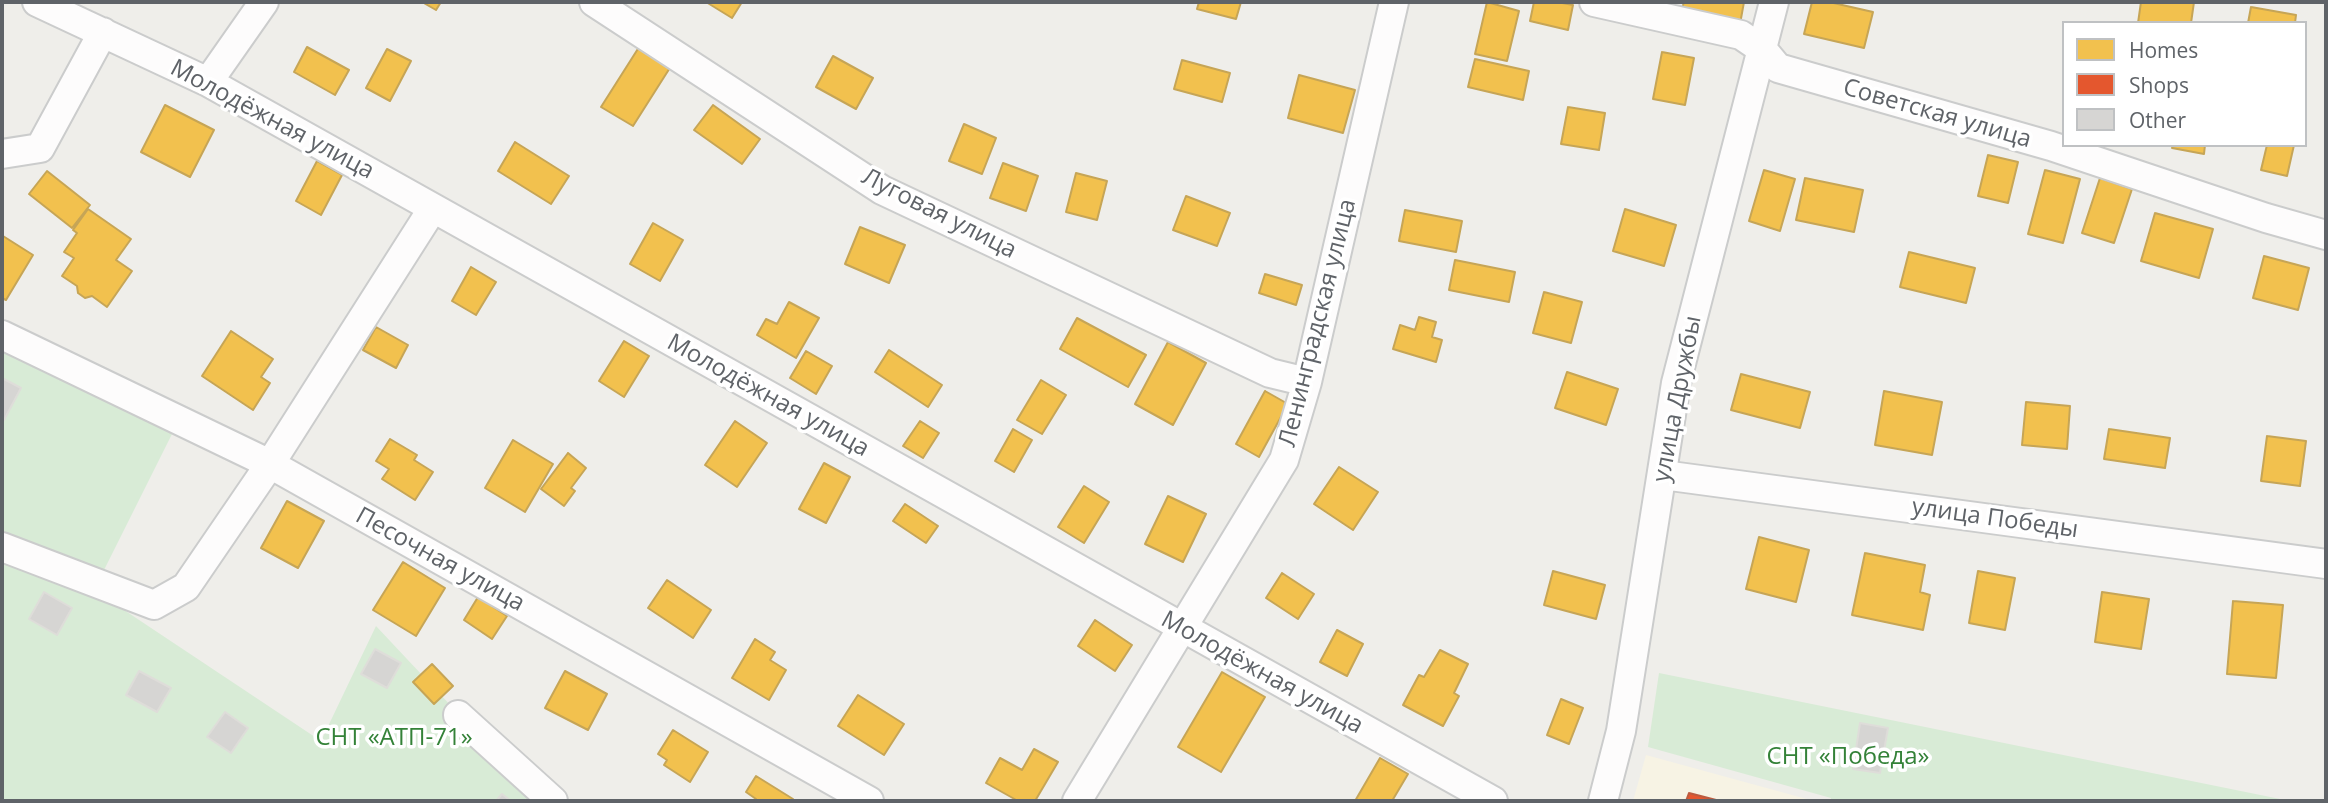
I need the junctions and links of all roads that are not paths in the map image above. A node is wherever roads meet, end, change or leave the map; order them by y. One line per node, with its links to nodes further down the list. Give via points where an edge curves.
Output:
1 (37, 2): 7 (street, Молодёжная улица)
2 (264, 2): 9 (street)
3 (594, 2): 14 (street, Луговая улица, via 882,190 1270,373)
4 (1394, 2): 14 (street, Ленинградская улица)
5 (1594, 2): 8 (street, Советская улица, via 1741,35)
6 (1774, 2): 8 (street, улица Дружбы)
7 (103, 32): 9 (street, Молодёжная улица); 10 (street, via 40,148)
8 (1763, 50): 12 (street, Советская улица, via 1778,68 2051,146); 16 (street, улица Дружбы, via 1676,383)
9 (208, 82): 11 (street, Молодёжная улица)
10 (2, 154)
11 (433, 208): 15 (street); 19 (street, Молодёжная улица)
12 (2326, 235)
13 (2, 335): 15 (street, Песочная улица)
14 (1307, 382): 19 (street, Ленинградская улица, via 1284,460)
15 (271, 464): 17 (street, via 186,587 153,605); 22 (street, Песочная улица)
16 (1663, 475): 18 (street, улица Победы); 25 (street, улица Дружбы, via 1620,731)
17 (2, 547)
18 (2326, 564)
19 (1182, 629): 23 (street, Ленинградская улица); 24 (street, Молодёжная улица)
20 (458, 715): 21 (street)
21 (553, 801)
22 (869, 801)
23 (1077, 801)
24 (1493, 801)
25 (1603, 801)

